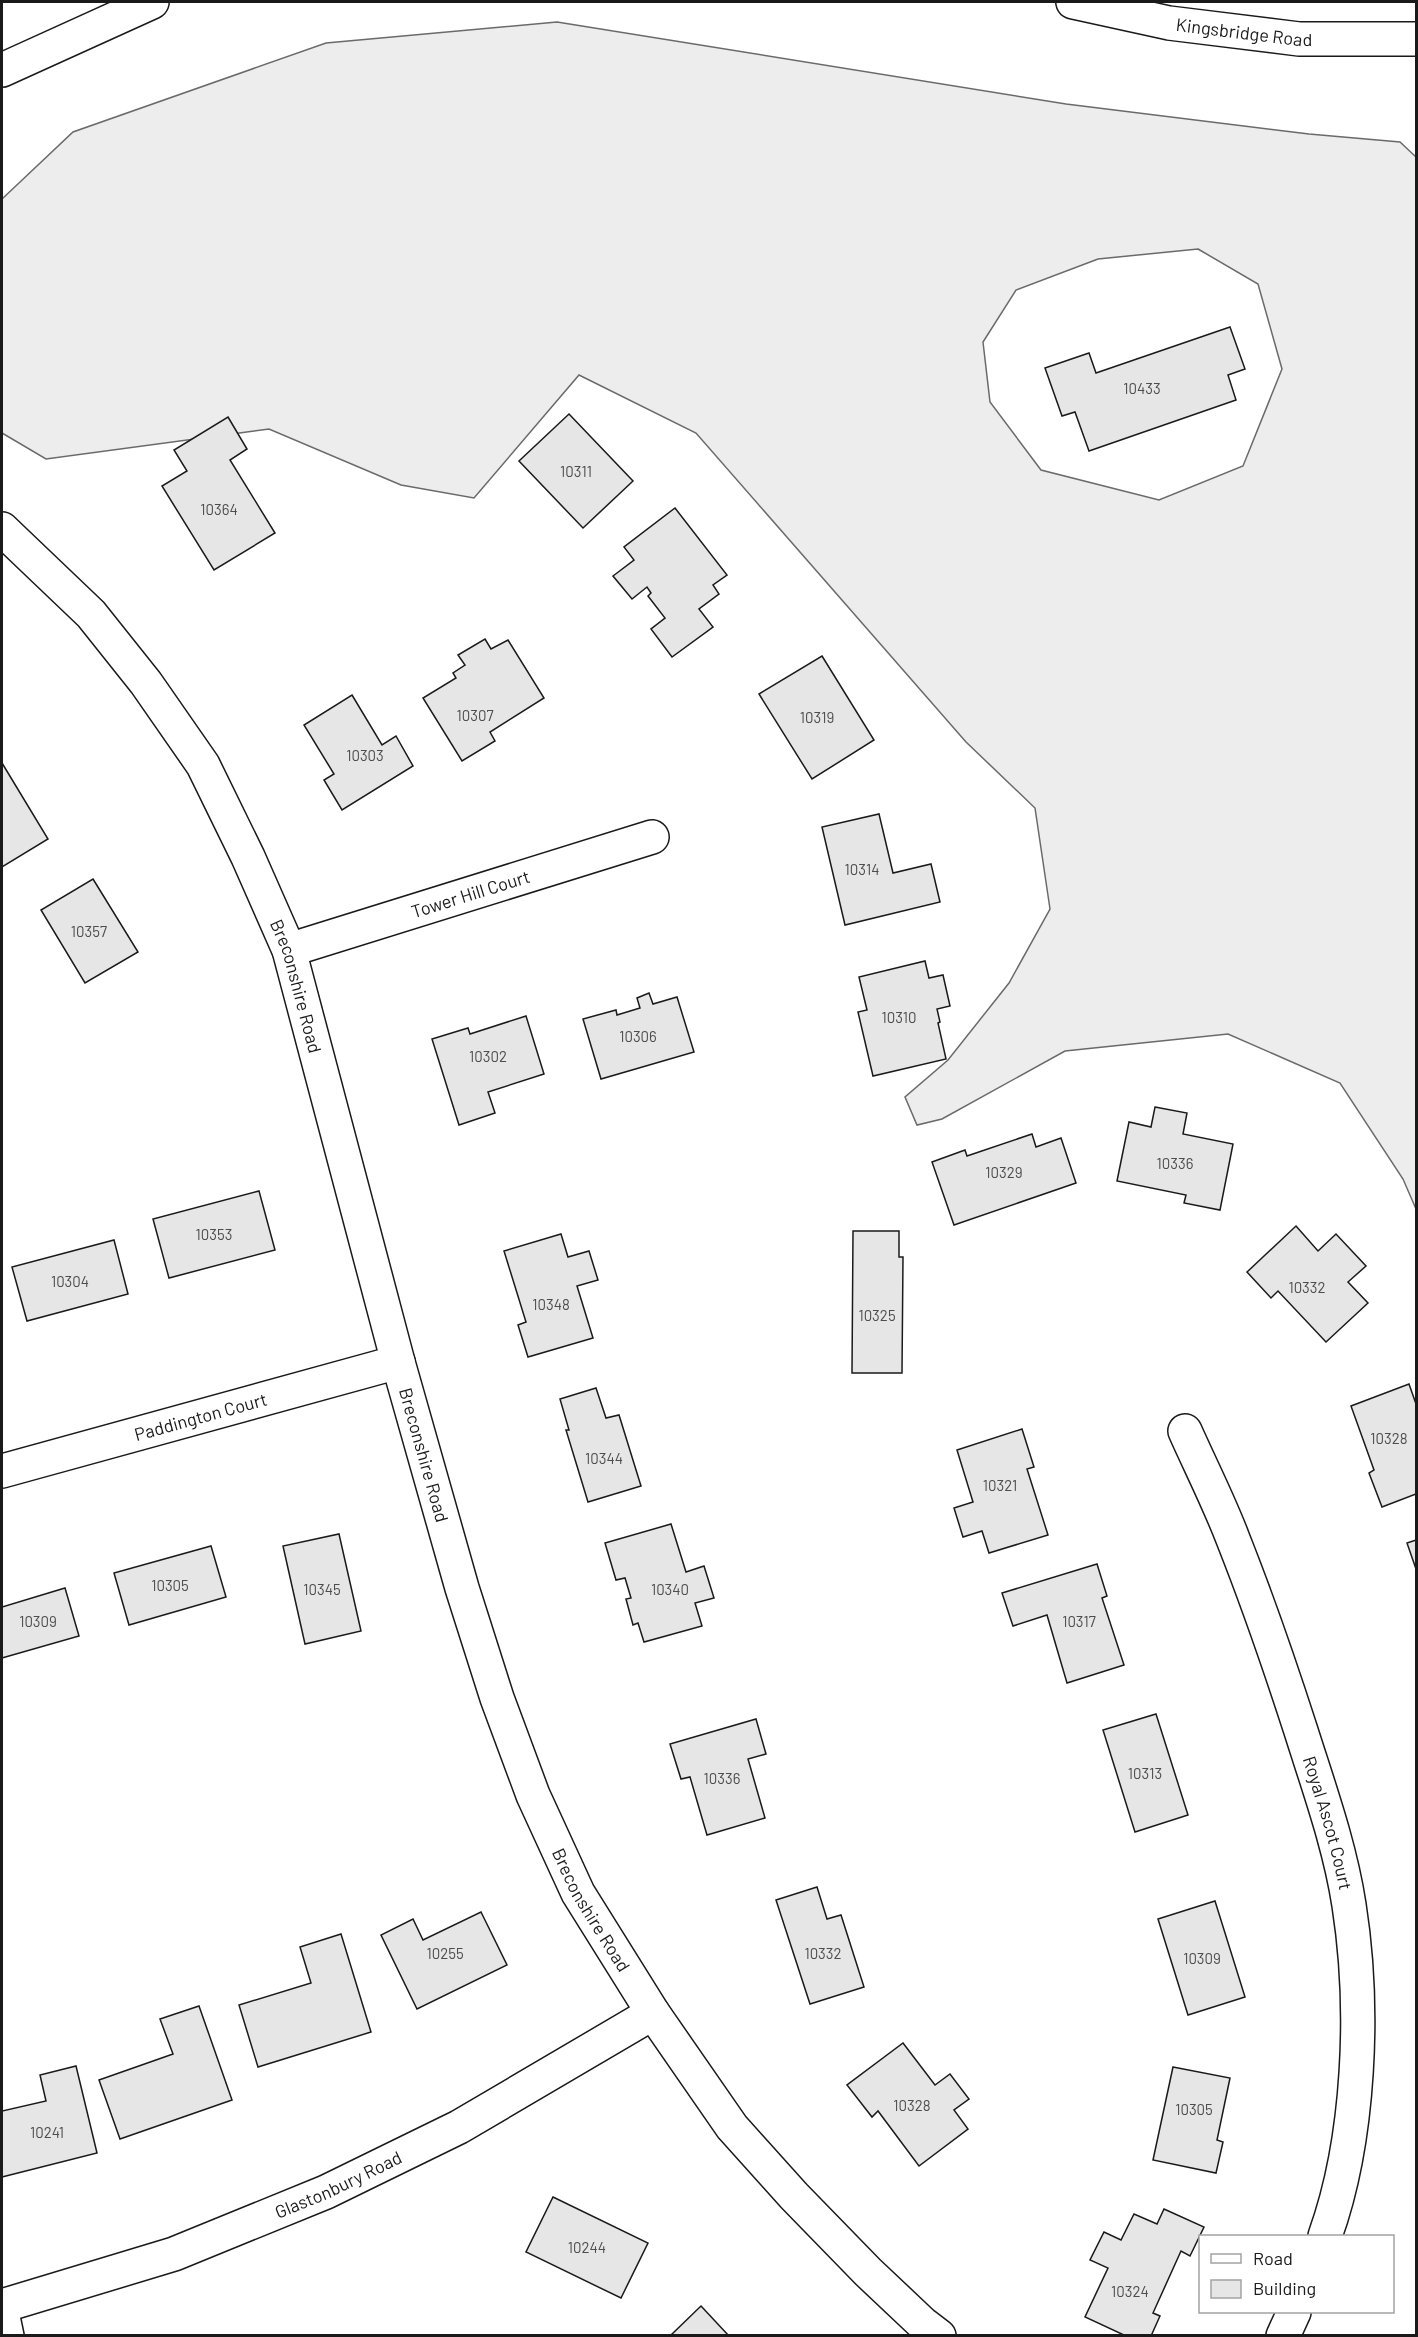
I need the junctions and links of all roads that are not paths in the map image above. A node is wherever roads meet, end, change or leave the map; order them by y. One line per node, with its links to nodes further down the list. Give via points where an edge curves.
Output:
1 (152, 2): 4 (street)
2 (1073, 2): 3 (street, Kingsbridge Road, via 1169,23 1299,39)
3 (1416, 39)
4 (12, 66): 5 (street)
5 (2, 90)
6 (2, 529): 8 (street, Breconshire Road, via 91,614 203,765)
7 (652, 837): 8 (street, Tower Hill Court)
8 (289, 950): 9 (street, Breconshire Road)
9 (398, 1362): 11 (street, Paddington Court); 12 (street, Breconshire Road, via 462,1588 533,1795 578,1893)
10 (1185, 1431): 13 (street, Royal Ascot Court, via 1232,1536 1277,1657 1332,1830 1349,1904 1358,1977 1357,2058 1350,2131)
11 (2, 1471)
12 (653, 2013): 14 (street, Glastonbury Road, via 459,2127 326,2192 174,2254); 18 (street, Breconshire Road, via 732,2127 868,2272)
13 (1325, 2235)
14 (2, 2306)
15 (2, 2312): 17 (street)
16 (1294, 2313): 19 (street)
17 (8, 2336)
18 (939, 2336)
19 (1283, 2336)

